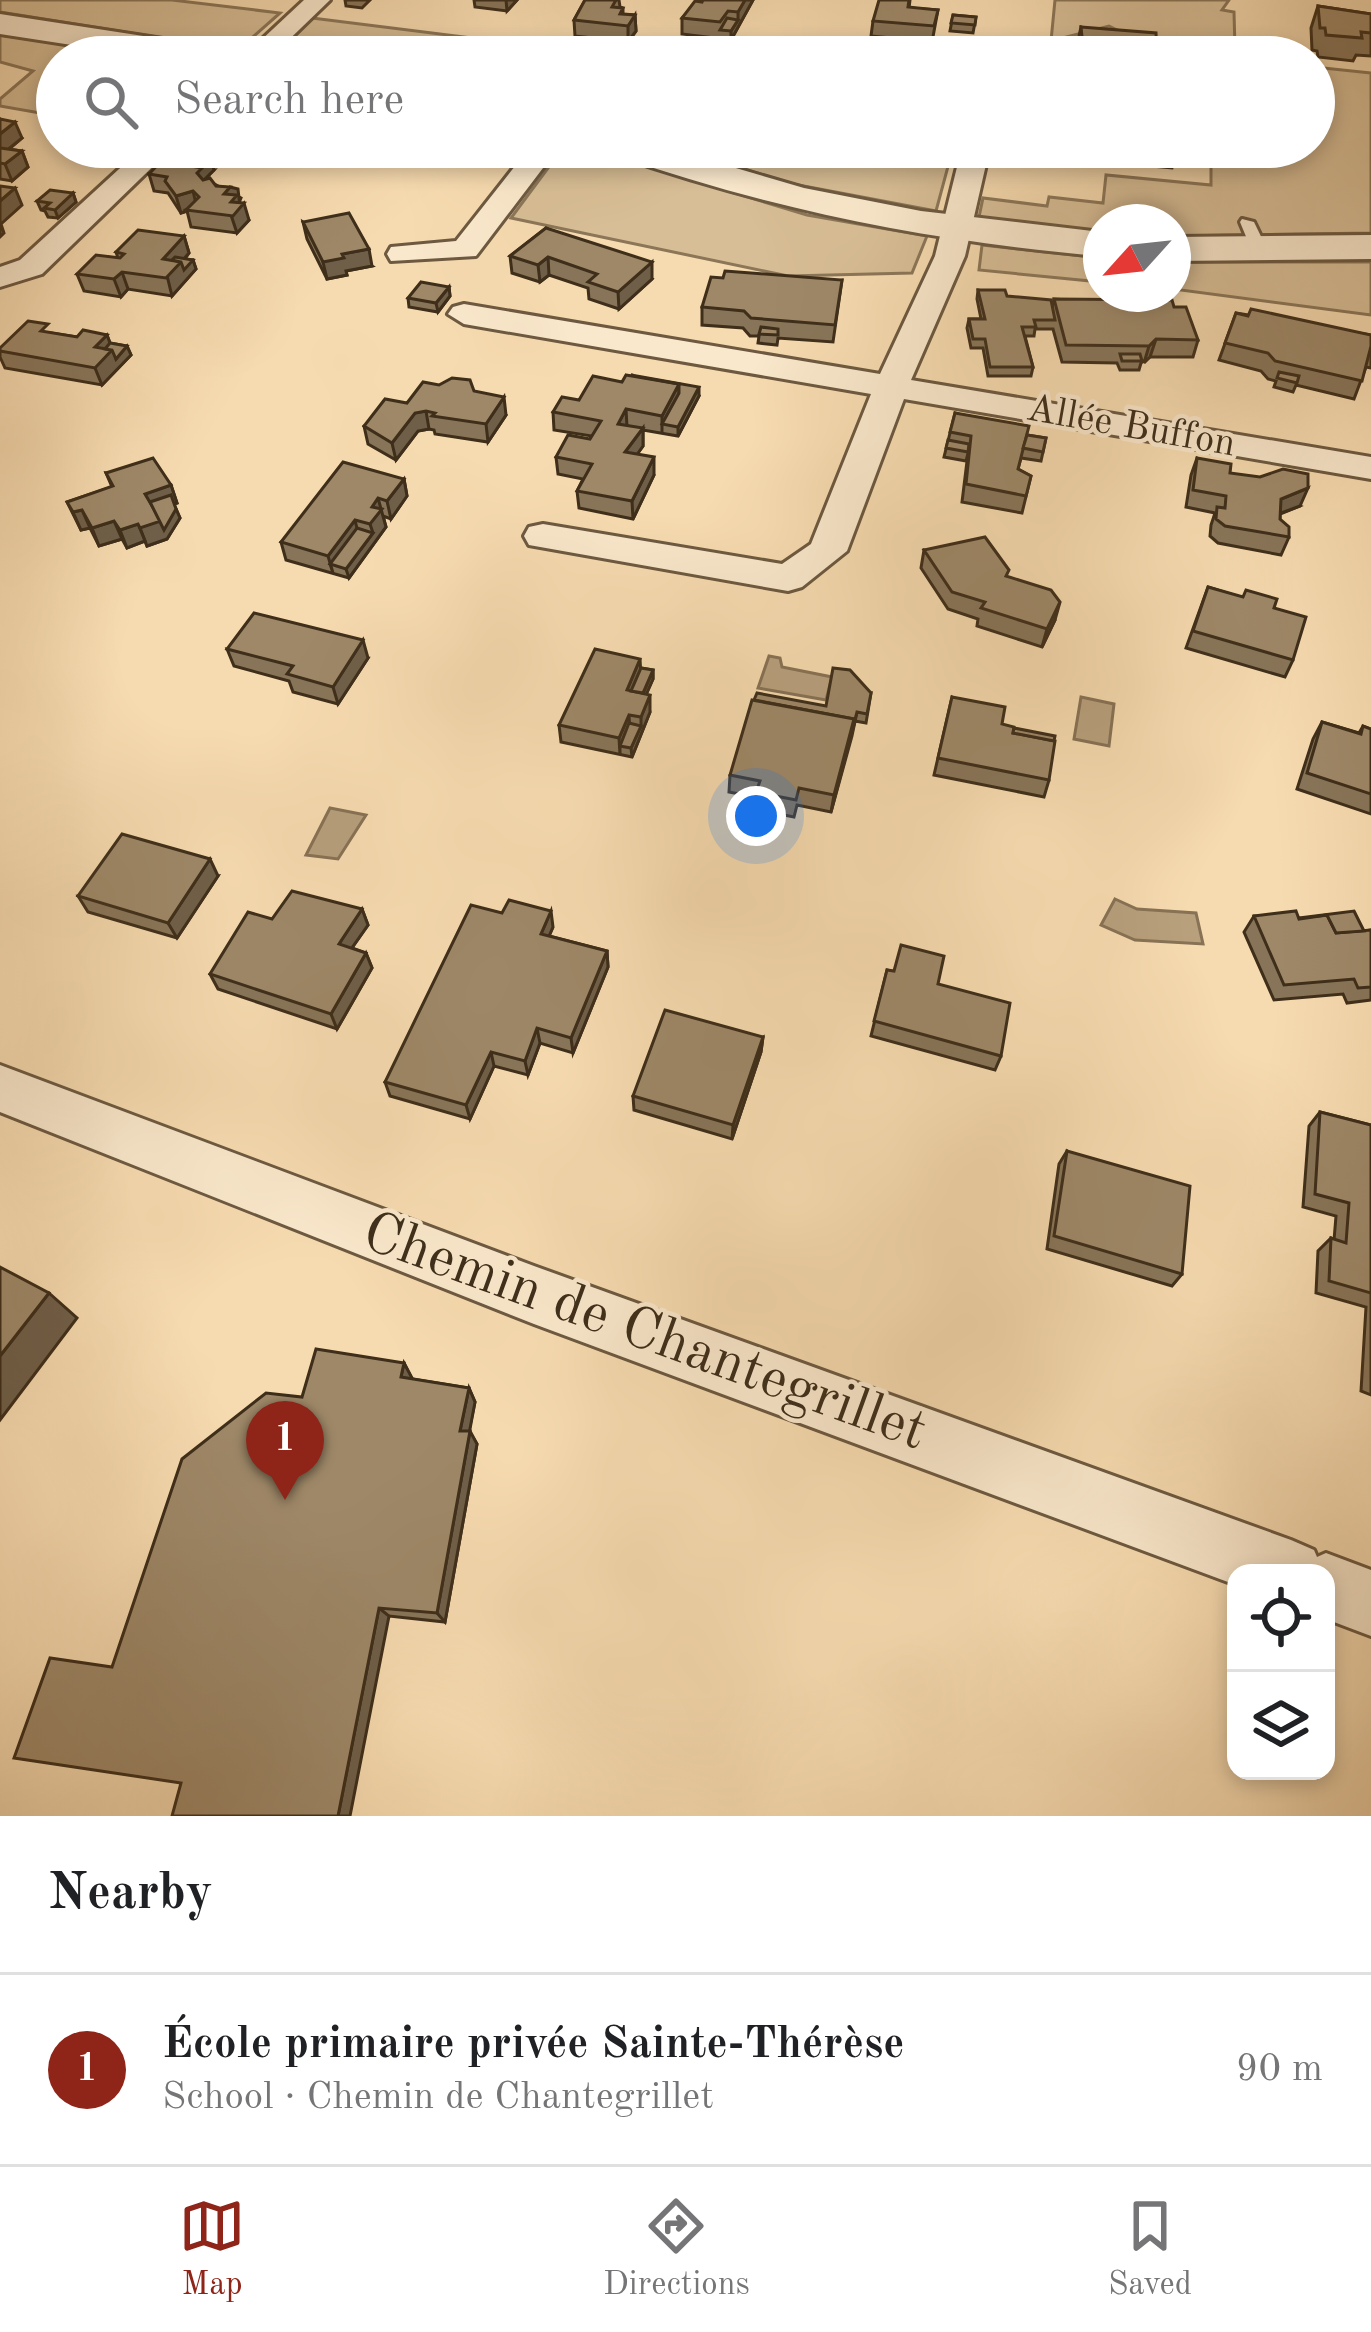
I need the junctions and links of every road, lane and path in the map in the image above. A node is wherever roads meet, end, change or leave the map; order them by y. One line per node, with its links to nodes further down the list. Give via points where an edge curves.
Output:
1 (318, 0): 4 (street)
2 (0, 24): 3 (street)
3 (78, 36)
4 (279, 36)
5 (137, 168): 14 (street, via 31,267)
6 (529, 168): 13 (street, via 465,249)
7 (694, 168): 9 (street)
8 (971, 168): 9 (street)
9 (958, 228): 10 (street); 16 (street)
10 (1083, 242)
11 (1191, 246): 12 (street, via 1253,236)
12 (1371, 247)
13 (402, 254)
14 (0, 278)
15 (464, 314): 16 (street, Allée Buffon)
16 (891, 386): 17 (street, Allée Buffon); 18 (street, via 828,551 788,578)
17 (1371, 468)
18 (543, 536)
19 (0, 1088): 20 (street, Chemin de Chantegrillet)
20 (1267, 1564)
21 (1335, 1589): 22 (street)
22 (1371, 1603)

